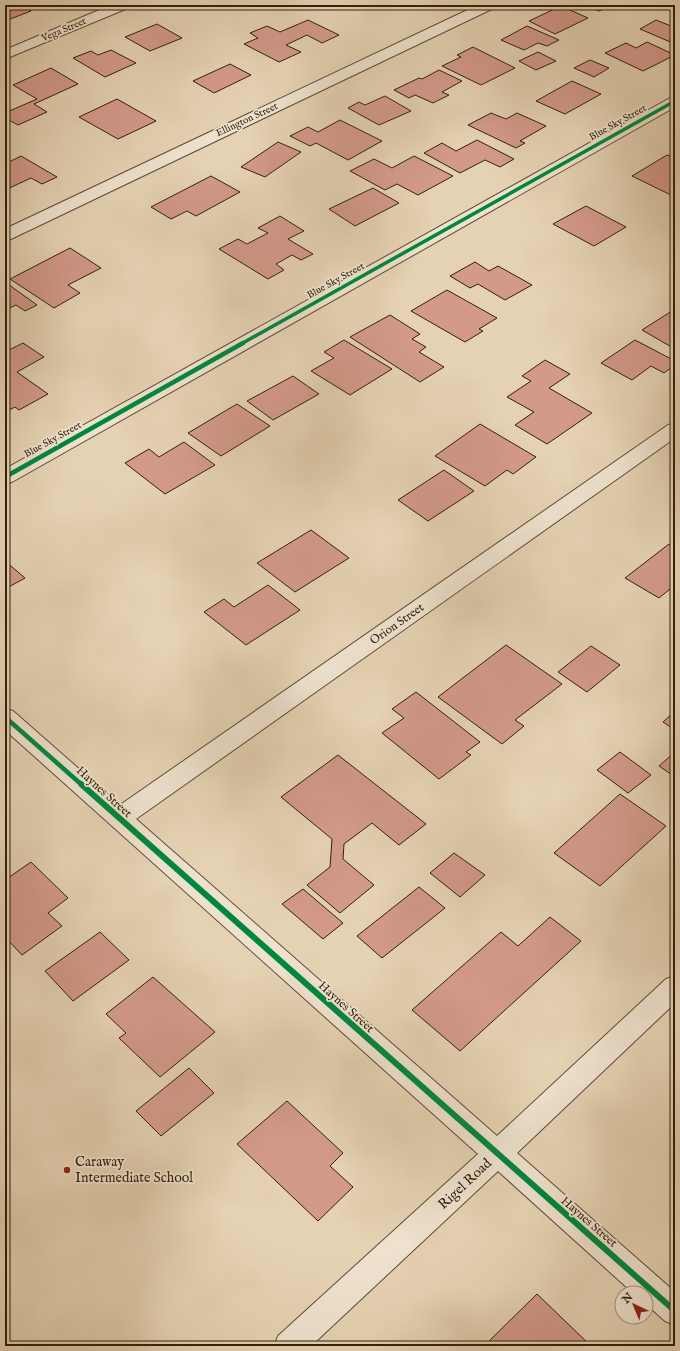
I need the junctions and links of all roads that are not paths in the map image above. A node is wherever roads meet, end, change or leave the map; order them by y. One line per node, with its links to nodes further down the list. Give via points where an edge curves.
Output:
1 (123, 5): 3 (street, Vega Street)
2 (488, 5): 5 (street, Ellington Street)
3 (5, 55)
4 (675, 101): 7 (street, Blue Sky Street)
5 (5, 235)
6 (675, 429): 9 (street, Orion Street)
7 (5, 477)
8 (5, 717): 9 (street, Haynes Street)
9 (119, 818): 11 (street, Haynes Street)
10 (675, 987): 11 (street, Rigel Road)
11 (497, 1154): 12 (street, Haynes Street); 13 (street, Rigel Road)
12 (675, 1311)
13 (289, 1346)

